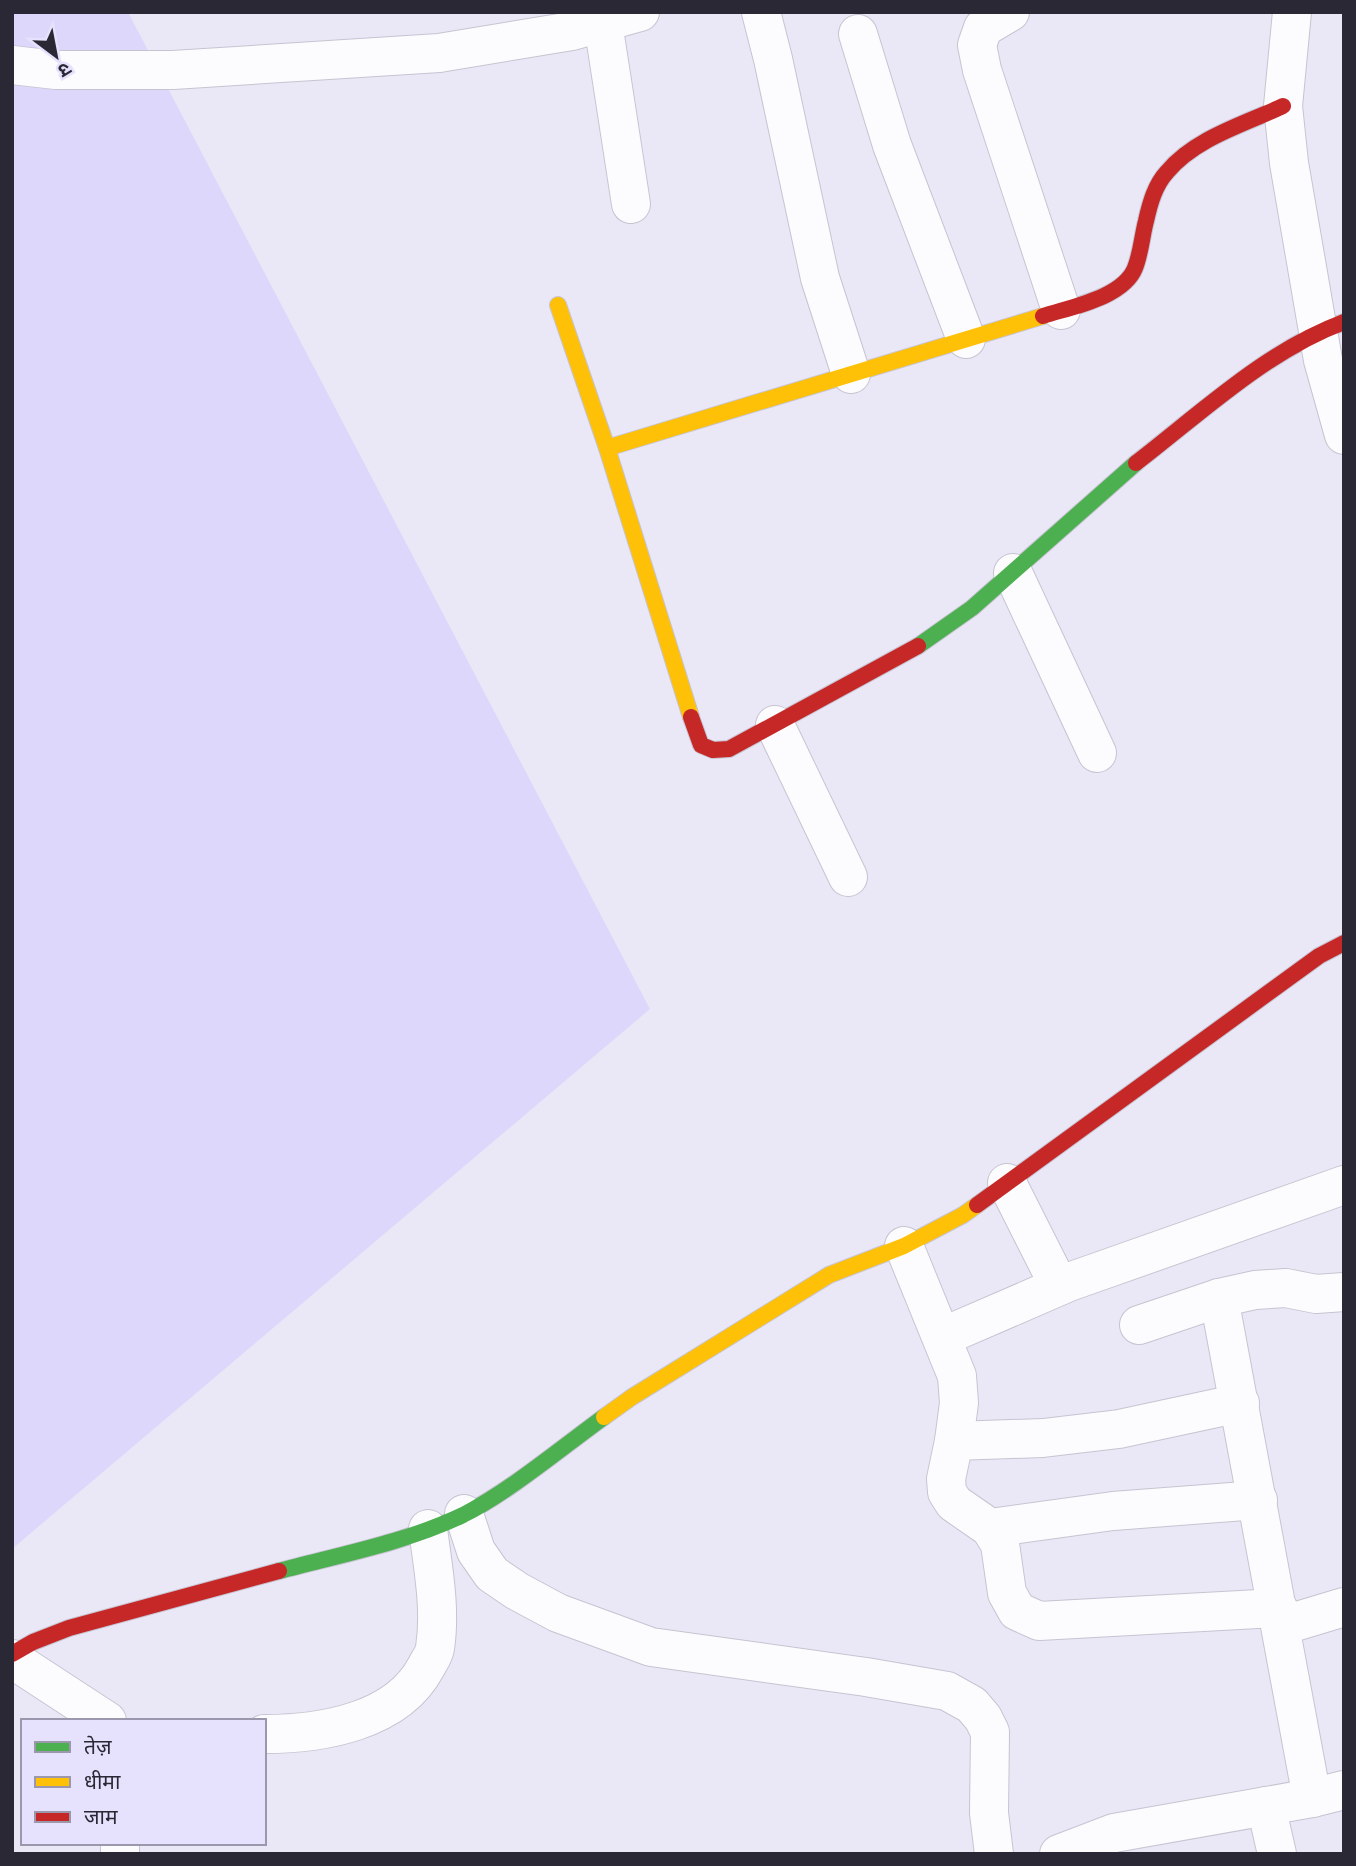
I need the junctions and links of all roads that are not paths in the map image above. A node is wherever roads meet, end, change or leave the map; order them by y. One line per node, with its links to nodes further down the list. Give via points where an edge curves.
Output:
1 (640, 12): 5 (street)
2 (761, 12): 14 (street, via 820,278)
3 (1010, 12): 11 (street, via 983,28 977,44)
4 (1292, 12): 8 (street)
5 (580, 22): 7 (street, via 439,53 173,70 56,70); 9 (street)
6 (858, 34): 13 (street, via 892,145)
7 (12, 65)
8 (1283, 106): 11 (street, via 1188,152 1175,163 1157,187 1129,280 1114,291); 12 (street, via 1289,163)
9 (631, 204)
10 (558, 305): 16 (street)
11 (1061, 310): 13 (street)
12 (1330, 327): 15 (street, via 1322,360); 17 (street, via 1252,373 1118,477)
13 (966, 339): 14 (street)
14 (851, 374): 16 (street)
15 (1344, 435)
16 (607, 448): 18 (street, via 701,745 714,752 728,751)
17 (1013, 573): 18 (street, via 933,637); 19 (street)
18 (775, 725): 20 (street)
19 (1097, 753)
20 (848, 877)
21 (1344, 943): 22 (street, via 1319,956)
22 (1007, 1183): 24 (street, via 963,1215); 25 (street)
23 (1344, 1185): 25 (street)
24 (904, 1246): 29 (street); 33 (street, via 829,1275 632,1397)
25 (1059, 1286): 29 (street)
26 (1344, 1292): 27 (street, via 1316,1294 1286,1288)
27 (1219, 1298): 28 (street); 30 (street)
28 (1139, 1325)
29 (942, 1338): 31 (street, via 959,1390)
30 (1240, 1403): 31 (street, via 1119,1429); 32 (street)
31 (954, 1441): 34 (street, via 947,1492 954,1503)
32 (1258, 1500): 34 (street, via 1100,1512); 37 (street)
33 (464, 1514): 35 (street); 43 (street, via 475,1551 492,1574 558,1613 651,1647 947,1691 972,1705 990,1732 989,1813)
34 (989, 1528): 37 (street, via 1000,1544 1007,1593 1017,1611 1039,1621)
35 (428, 1530): 38 (street, via 69,1628); 40 (street, via 437,1604 435,1650 417,1684 397,1701 348,1725)
36 (1344, 1607): 37 (street)
37 (1280, 1617): 41 (street)
38 (12, 1656): 39 (street)
39 (104, 1719)
40 (266, 1734)
41 (1328, 1794): 42 (street)
42 (1266, 1806): 44 (street, via 1114,1833); 45 (street)
43 (994, 1854)
44 (1059, 1854)
45 (1277, 1854)

